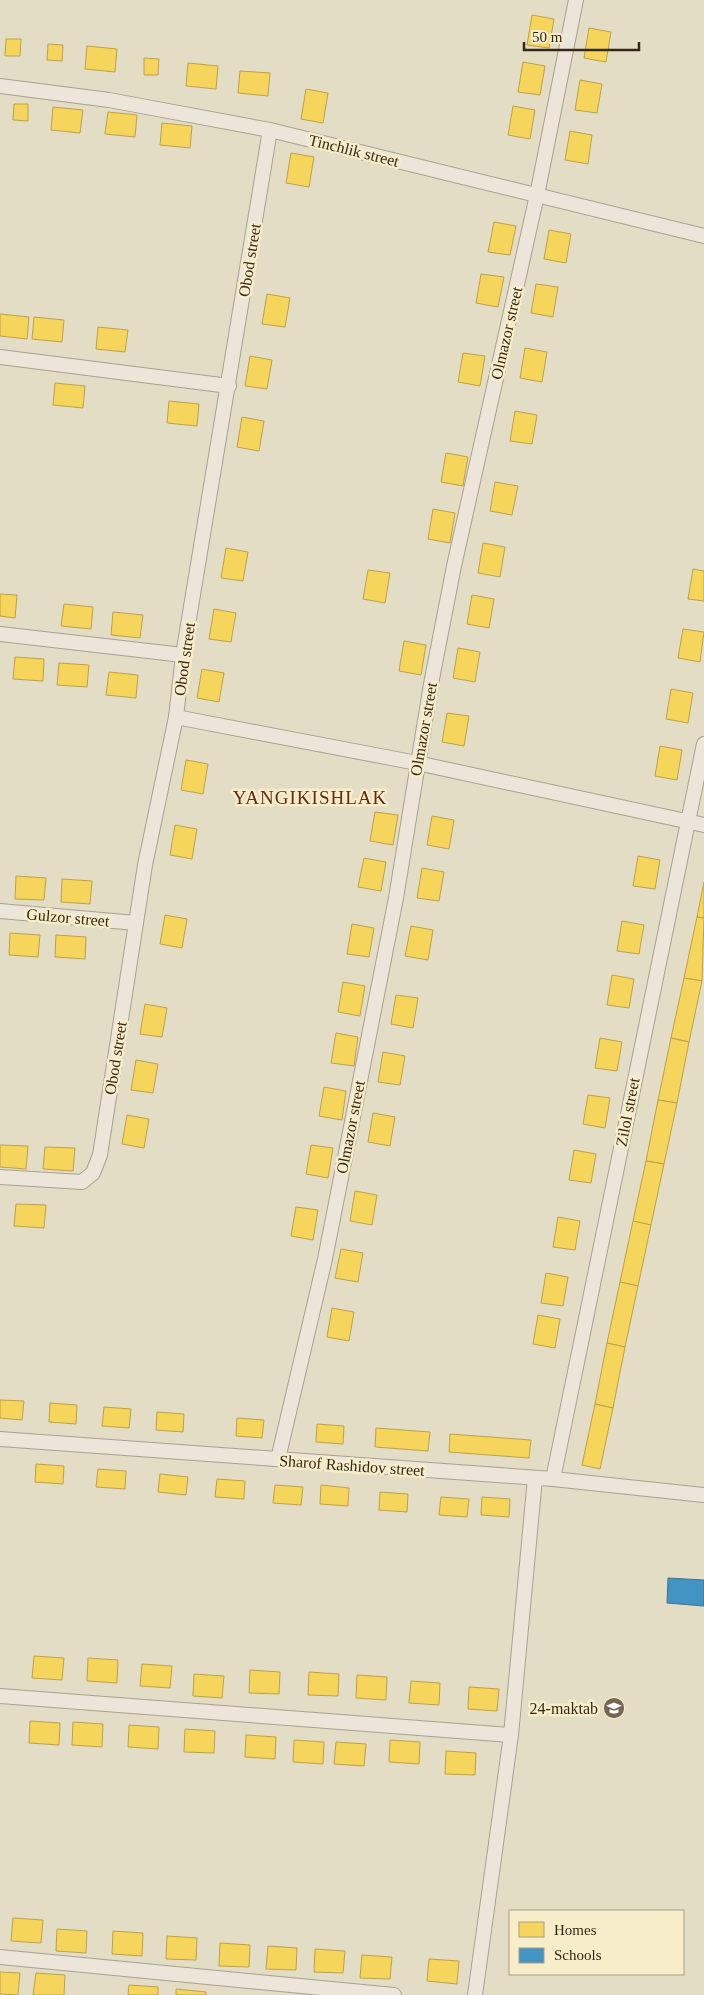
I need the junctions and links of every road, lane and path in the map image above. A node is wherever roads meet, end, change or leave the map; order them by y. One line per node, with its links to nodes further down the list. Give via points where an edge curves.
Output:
1 (576, 0): 4 (street, Olmazor street)
2 (0, 86): 3 (street, Tinchlik street, via 109,100)
3 (270, 130): 4 (street, Tinchlik street); 7 (street, Obod street)
4 (537, 195): 5 (street, Tinchlik street); 12 (street, Olmazor street, via 454,566)
5 (704, 236)
6 (0, 358): 7 (street)
7 (229, 386): 9 (street, Obod street)
8 (0, 634): 9 (street)
9 (183, 655): 10 (street, Obod street)
10 (176, 717): 12 (street); 16 (street, Obod street)
11 (704, 744): 13 (street, Zilol street)
12 (417, 763): 13 (street); 19 (street, Olmazor street, via 396,898 326,1249)
13 (688, 822): 14 (street); 21 (street, Zilol street)
14 (704, 825)
15 (0, 911): 16 (street, Gulzor street)
16 (136, 923): 17 (street, Obod street, via 100,1155 94,1173 82,1182)
17 (0, 1176)
18 (0, 1439): 19 (street, Sharof Rashidov street)
19 (278, 1460): 20 (street, Sharof Rashidov street)
20 (535, 1478): 21 (street, Sharof Rashidov street); 24 (street)
21 (553, 1480): 22 (street, Sharof Rashidov street)
22 (704, 1495)
23 (0, 1696): 24 (street)
24 (511, 1735): 27 (street)
25 (0, 1957): 26 (street)
26 (394, 1995)
27 (475, 1995)

